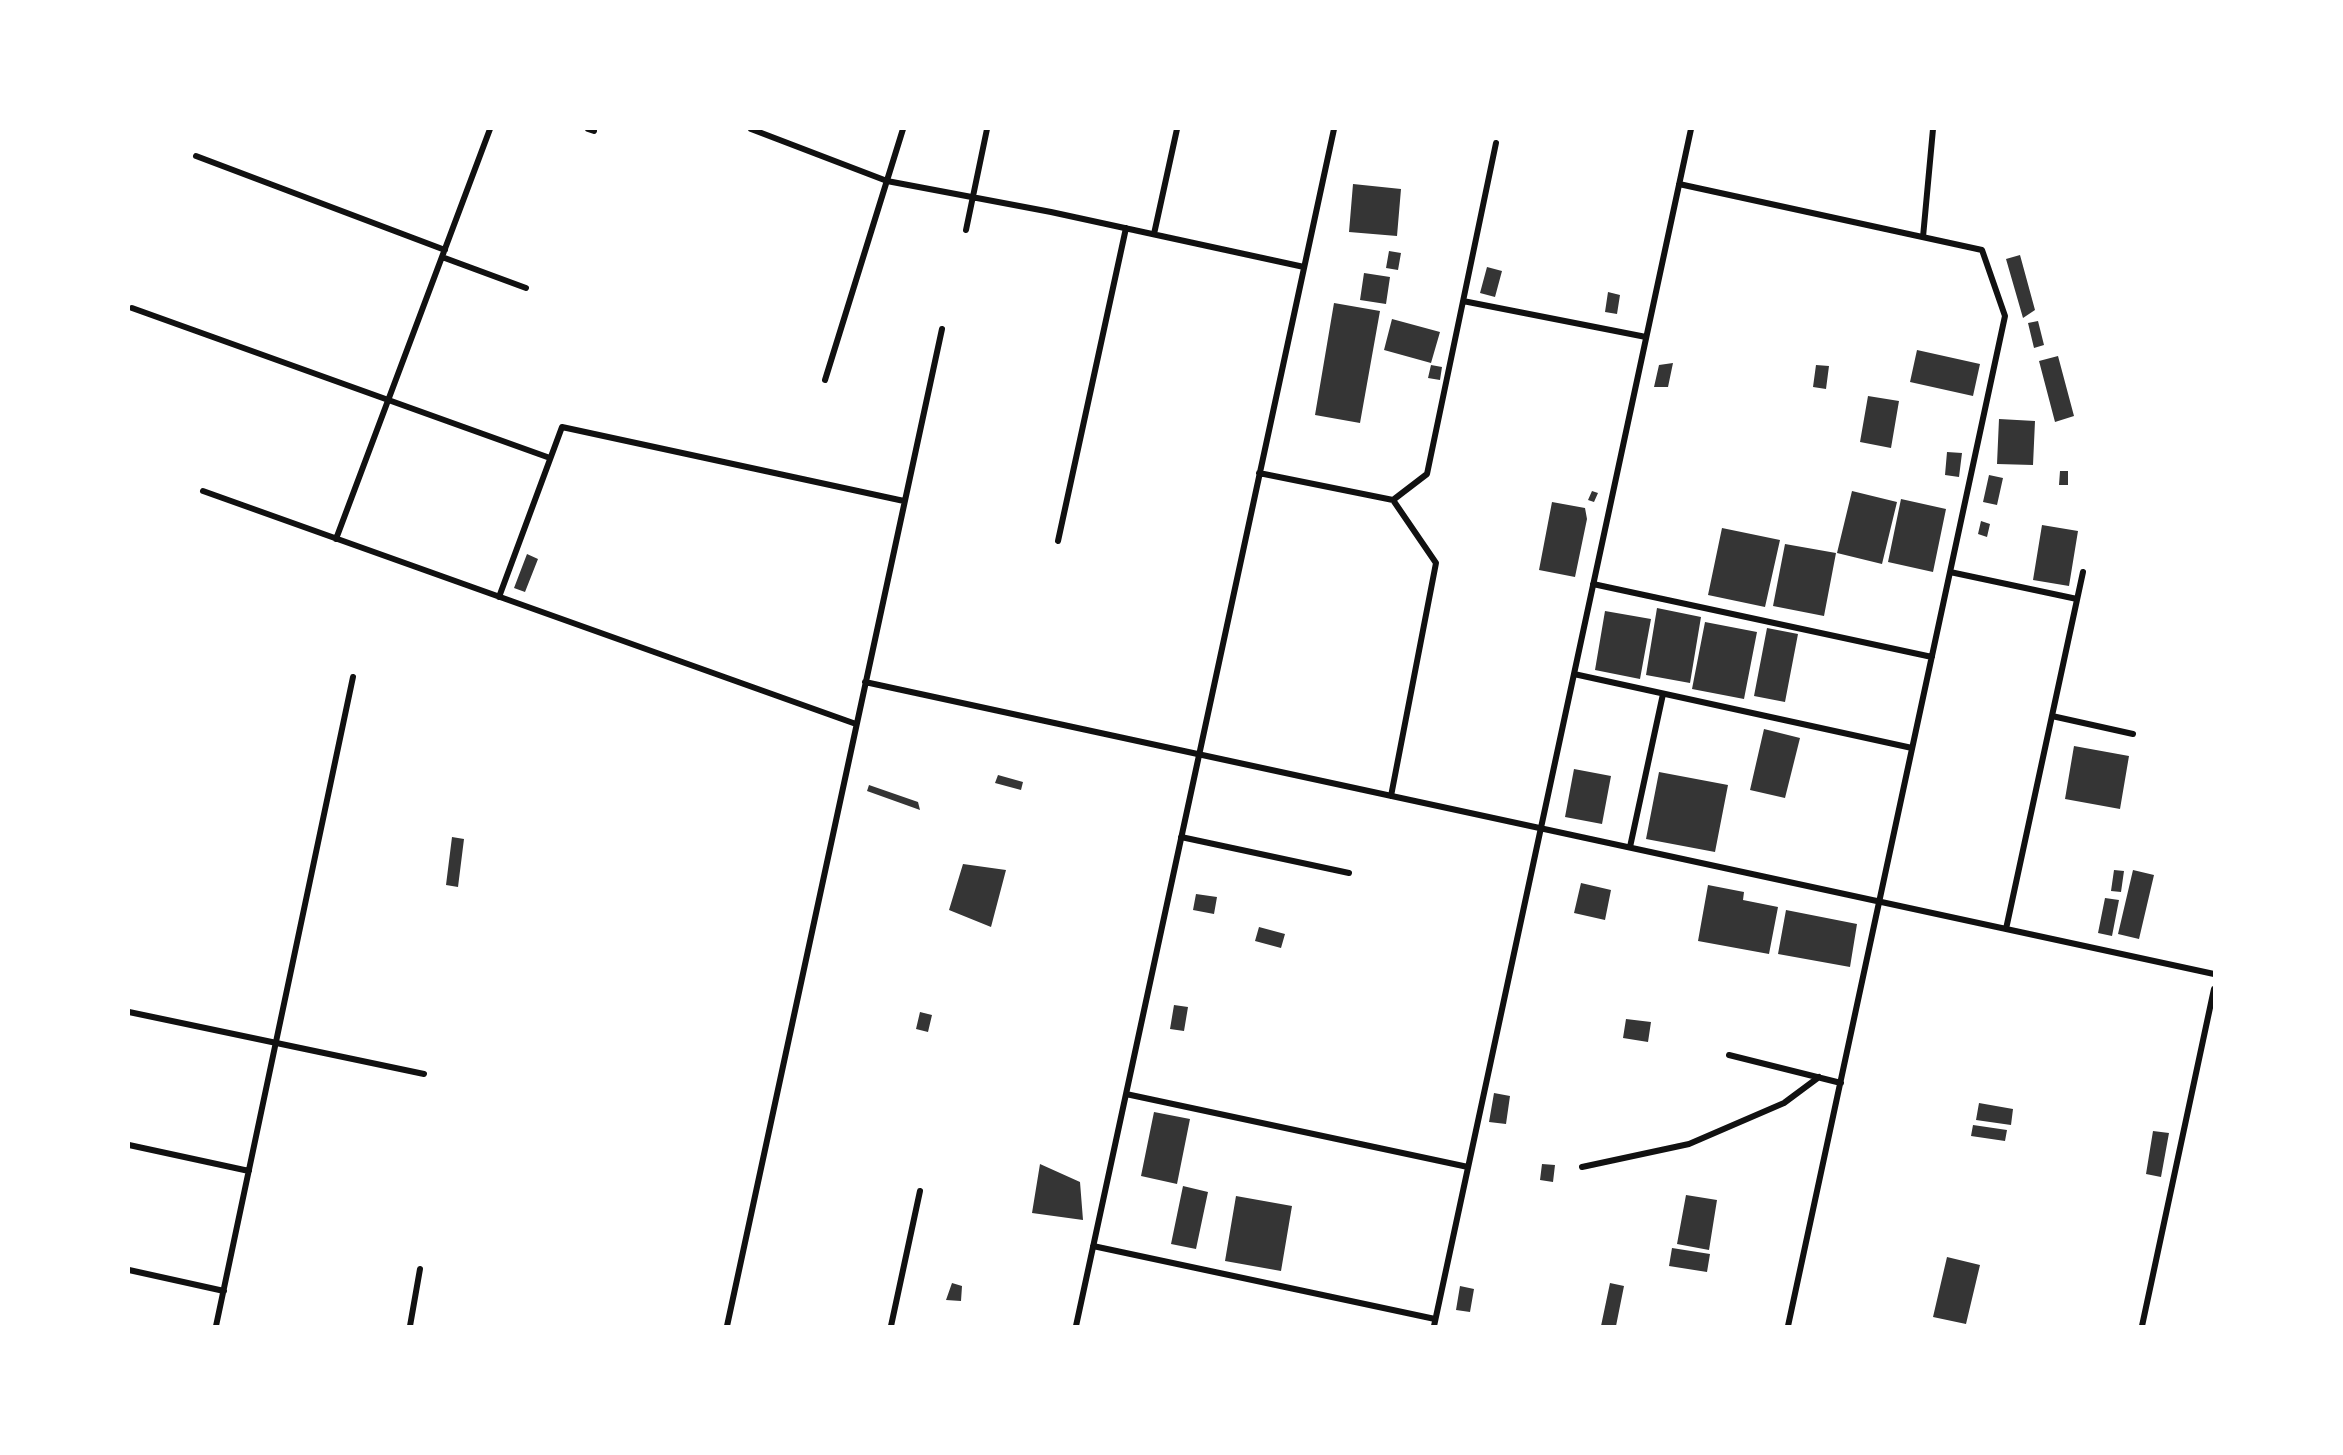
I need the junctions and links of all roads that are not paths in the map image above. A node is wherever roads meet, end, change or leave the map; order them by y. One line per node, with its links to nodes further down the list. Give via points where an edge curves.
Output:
1 (490, 129): 18 (street)
2 (751, 129): 11 (street)
3 (903, 129): 11 (street)
4 (987, 129): 13 (street)
5 (1177, 129): 16 (street)
6 (1334, 129): 19 (street)
7 (1691, 129): 12 (street)
8 (1933, 129): 17 (street)
9 (1496, 143): 21 (street)
10 (196, 156): 18 (street)
11 (887, 181): 13 (street); 25 (street)
12 (1680, 184): 17 (street); 24 (street)
13 (973, 197): 14 (street); 15 (street)
14 (1126, 228): 16 (street); 33 (street)
15 (966, 230)
16 (1154, 234): 19 (street)
17 (1923, 237): 34 (street, via 1982,249 2005,316)
18 (443, 253): 20 (street); 26 (street)
19 (1304, 267): 28 (street)
20 (526, 288)
21 (1463, 301): 24 (street); 30 (street, via 1427,474)
22 (132, 308): 26 (street)
23 (942, 328): 31 (street)
24 (1646, 337): 36 (street)
25 (825, 380)
26 (388, 400): 27 (street); 32 (street)
27 (550, 458): 31 (street, via 562,426); 37 (street)
28 (1259, 473): 30 (street); 48 (street)
29 (203, 491): 32 (street)
30 (1393, 500): 49 (street, via 1436,563)
31 (904, 501): 42 (street)
32 (336, 539): 37 (street)
33 (1058, 541)
34 (1950, 572): 38 (street); 39 (street)
35 (2083, 572): 38 (street)
36 (1593, 584): 39 (street); 40 (street)
37 (499, 597): 45 (street)
38 (2077, 600): 44 (street)
39 (1932, 657): 47 (street)
40 (1574, 674): 43 (street); 50 (street)
41 (353, 677): 59 (street)
42 (865, 682): 45 (street); 48 (street)
43 (1663, 694): 47 (street); 52 (street)
44 (2052, 716): 46 (street); 55 (street)
45 (856, 724): 77 (street)
46 (2133, 734)
47 (1912, 748): 54 (street)
48 (1199, 754): 49 (street); 51 (street)
49 (1391, 796): 50 (street)
50 (1541, 828): 52 (street); 66 (street)
51 (1181, 837): 53 (street); 64 (street)
52 (1630, 847): 54 (street)
53 (1349, 873)
54 (1879, 901): 55 (street); 63 (street)
55 (2006, 929): 56 (street)
56 (2214, 974)
57 (2214, 989): 81 (street)
58 (129, 1012): 59 (street)
59 (276, 1043): 61 (street); 68 (street)
60 (1729, 1055): 62 (street)
61 (424, 1074)
62 (1819, 1077): 63 (street); 67 (street, via 1784,1102 1689,1144)
63 (1841, 1083): 80 (street)
64 (1126, 1094): 66 (street); 70 (street)
65 (129, 1145): 68 (street)
66 (1468, 1167): 74 (street)
67 (1582, 1167)
68 (249, 1171): 73 (street)
69 (920, 1191): 78 (street)
70 (1093, 1245): 74 (street); 79 (street)
71 (420, 1269): 76 (street)
72 (129, 1270): 73 (street)
73 (224, 1291): 75 (street)
74 (1434, 1323)
75 (216, 1326)
76 (410, 1326)
77 (727, 1326)
78 (891, 1326)
79 (1076, 1326)
80 (1788, 1326)
81 (2142, 1326)

